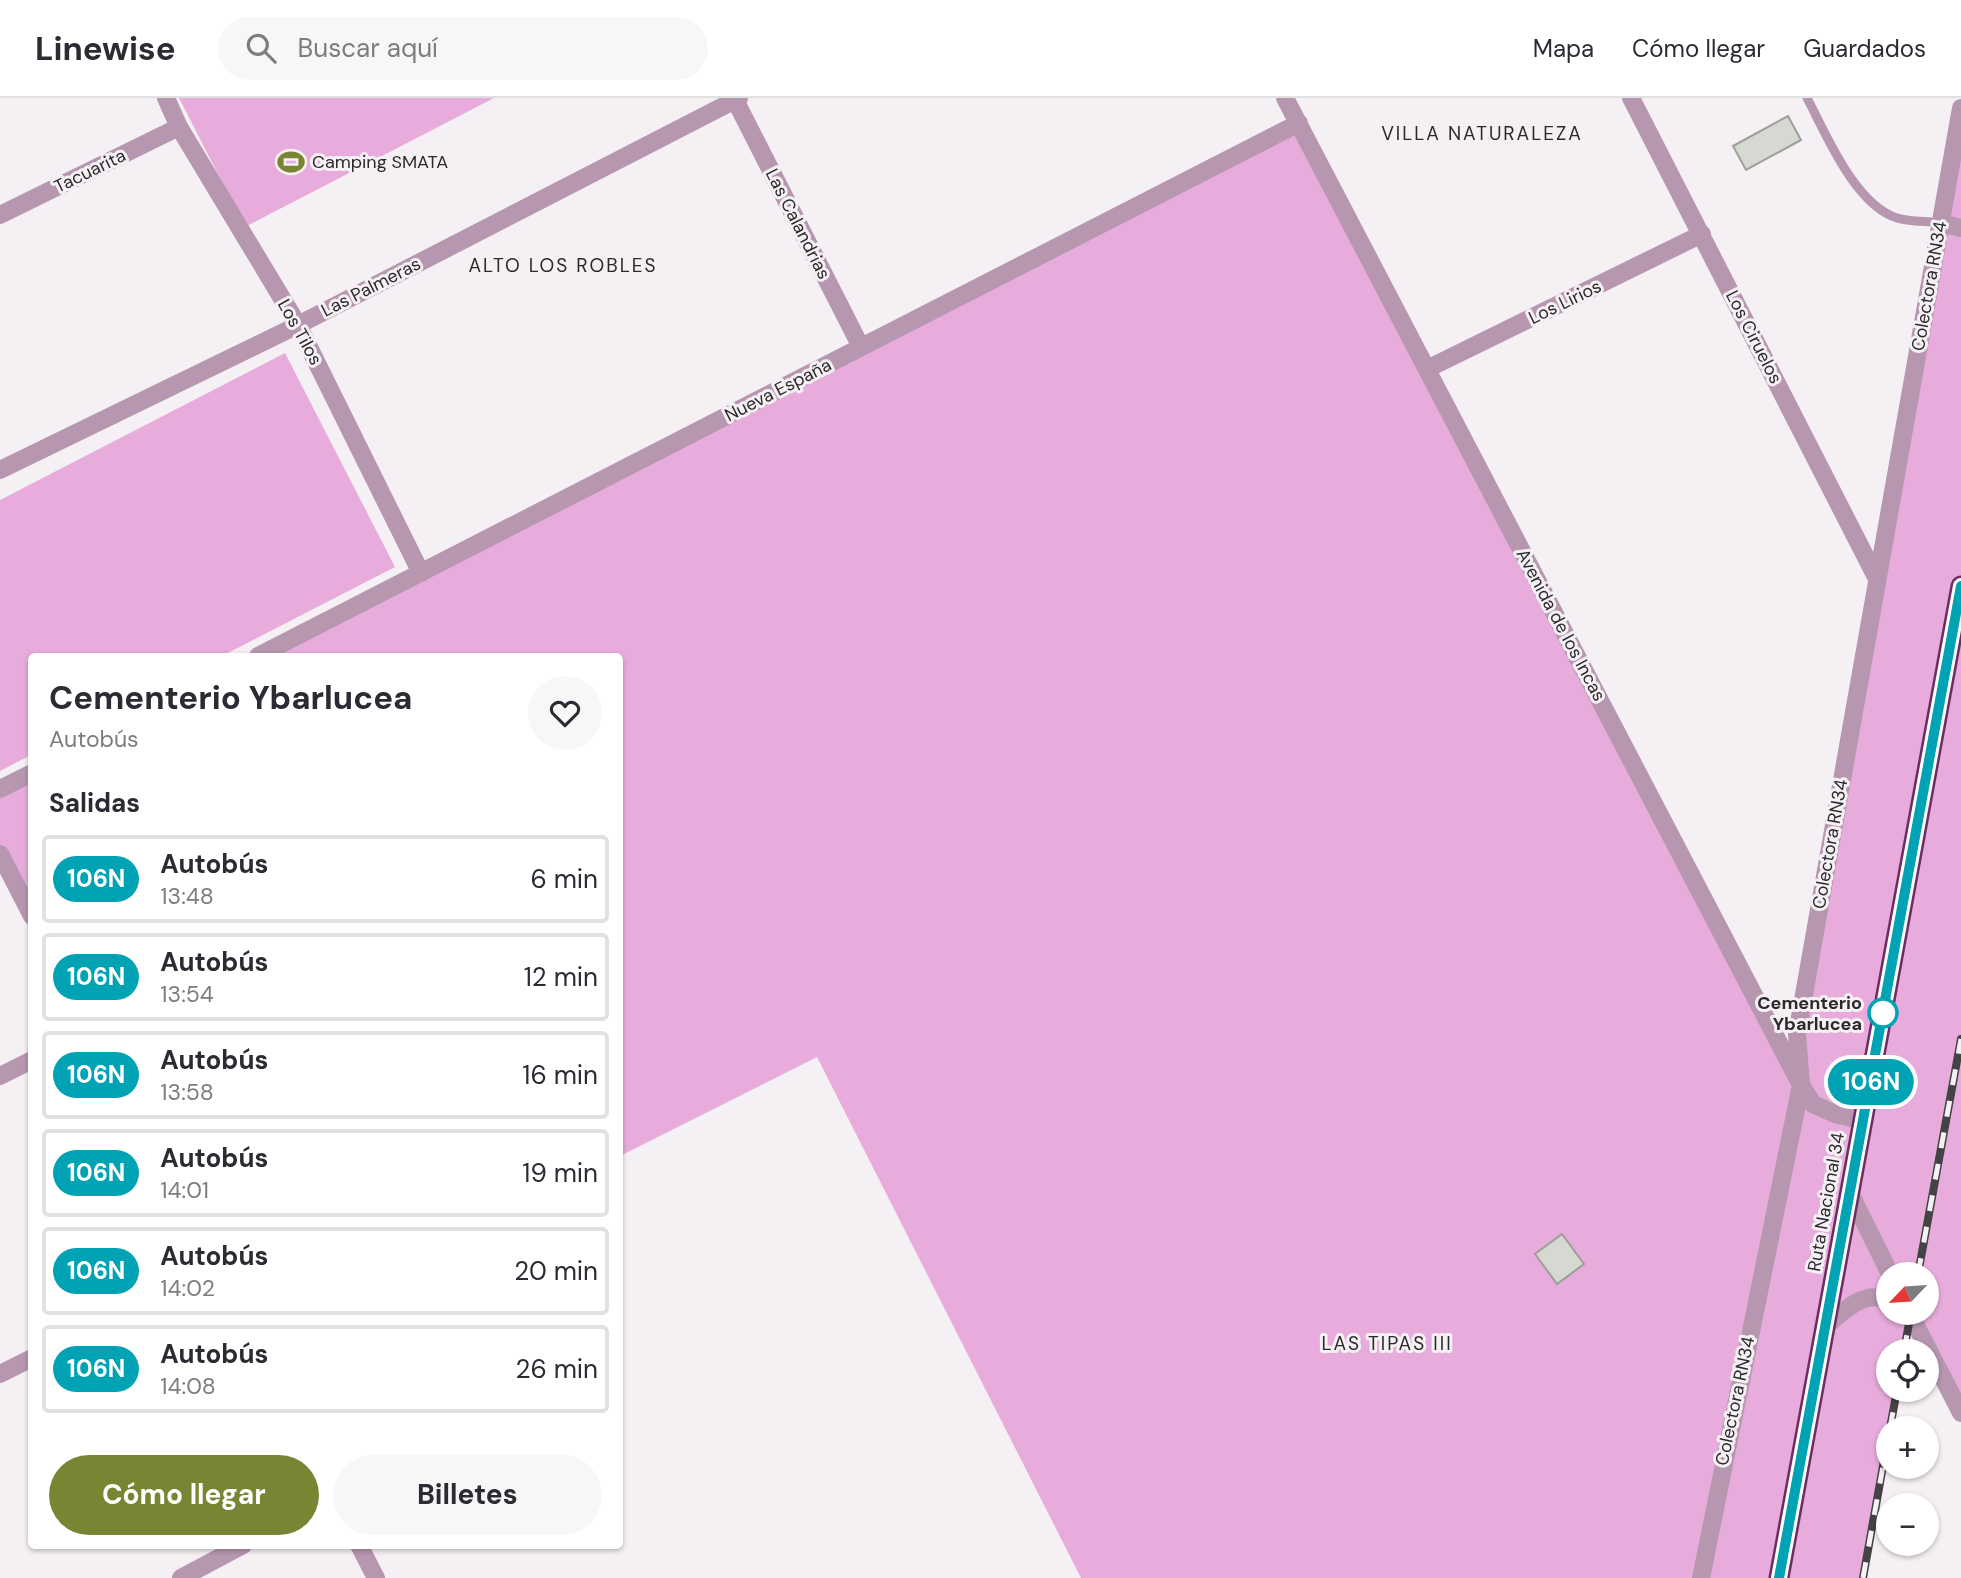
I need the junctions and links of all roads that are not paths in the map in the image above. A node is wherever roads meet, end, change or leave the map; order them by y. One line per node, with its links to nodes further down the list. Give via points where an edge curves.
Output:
1 (166, 98): 8 (street, Los Tilos)
2 (1285, 98): 7 (street, Avenida de los Incas)
3 (1631, 98): 12 (street, Los Ciruelos)
4 (1807, 98): 10 (lane, via 1868,201 1896,218)
5 (737, 99): 13 (street, Las Palmeras); 14 (street, Las Calandrias)
6 (1961, 108): 10 (street, Colectora RN34)
7 (1299, 123): 14 (street, Nueva España); 15 (street, Avenida de los Incas)
8 (179, 127): 9 (street, Tacuarita); 13 (street, Los Tilos)
9 (0, 215)
10 (1940, 223): 11 (street); 18 (street, Colectora RN34)
11 (1961, 228)
12 (1702, 234): 15 (street, Los Lirios); 18 (street, Los Ciruelos)
13 (298, 325): 16 (street, Las Palmeras); 17 (street, Los Tilos)
14 (861, 347): 17 (street, Nueva España)
15 (1427, 369): 27 (street, Avenida de los Incas)
16 (0, 470)
17 (421, 572): 20 (street, Nueva España)
18 (1876, 577): 27 (street, Colectora RN34, via 1797,1034)
19 (1961, 586): 28 (highway, Ruta Nacional 34)
20 (264, 653)
21 (28, 775): 22 (street)
22 (0, 789)
23 (0, 854): 24 (street)
24 (28, 908)
25 (28, 1062): 26 (street)
26 (0, 1076)
27 (1801, 1085): 28 (street, Avenida de los Incas, via 1812,1104); 41 (street, Colectora RN34)
28 (1864, 1121): 29 (highway, Ruta Nacional 34)
29 (1850, 1193): 30 (street); 33 (highway, Ruta Nacional 34)
30 (1884, 1262)
31 (1876, 1299): 33 (street, via 1856,1301)
32 (1915, 1325): 36 (street)
33 (1826, 1326): 42 (highway, Ruta Nacional 34)
34 (28, 1360): 35 (street)
35 (0, 1374)
36 (1961, 1413)
37 (235, 1549): 39 (street)
38 (361, 1549): 40 (street)
39 (181, 1578)
40 (376, 1578)
41 (1701, 1578)
42 (1779, 1578)

